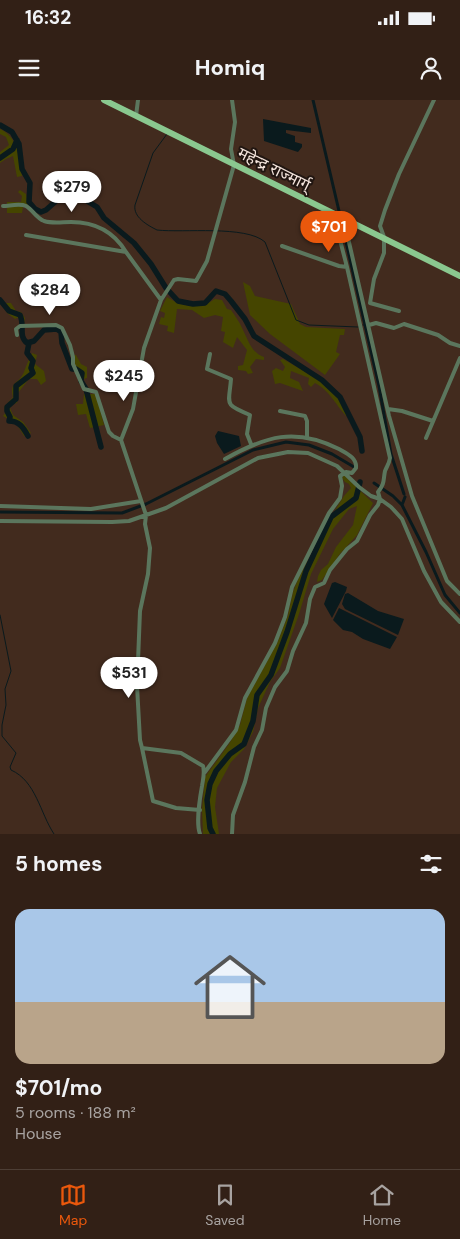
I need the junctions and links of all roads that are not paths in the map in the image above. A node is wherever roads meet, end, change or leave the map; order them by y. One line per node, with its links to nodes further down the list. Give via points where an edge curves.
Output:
1 (104, 100): 5 (highway, महेन्द्र राज्मार्ग्)
2 (138, 100): 5 (street)
3 (232, 100): 6 (street, via 235,122 231,149)
4 (434, 100): 11 (street, via 393,188 380,226)
5 (136, 116): 6 (highway, महेन्द्र राज्मार्ग्)
6 (234, 165): 8 (highway, महेन्द्र राज्मार्ग्); 16 (street, via 207,261 196,281 178,279)
7 (3, 206): 13 (street, via 22,205 46,222 76,222 104,229 120,242)
8 (333, 213): 9 (highway, महेन्द्र राज्मार्ग्); 14 (street)
9 (346, 219): 11 (highway, महेन्द्र राज्मार्ग्); 18 (street)
10 (26, 236): 13 (street)
11 (384, 237): 15 (highway, महेन्द्र राज्मार्ग्); 17 (street, via 384,253 374,279 370,303)
12 (282, 246): 14 (street)
13 (126, 252): 16 (street)
14 (347, 267): 32 (street, via 390,458 383,486 378,492)
15 (460, 276)
16 (161, 300): 28 (street, via 144,348 133,409)
17 (400, 312)
18 (369, 325): 20 (street, via 376,323 394,328 404,324 438,334); 23 (street)
19 (18, 335): 28 (street, via 16,329 23,326 56,325 62,328 72,353 72,364 87,391 98,394 109,432)
20 (460, 346)
21 (210, 354): 29 (street, via 207,369 231,379 229,402 236,411 250,415 247,434)
22 (460, 358): 25 (street)
23 (388, 408): 25 (street); 37 (street, via 412,496 447,581)
24 (280, 411): 26 (street, via 305,416)
25 (433, 421): 27 (street)
26 (307, 438): 29 (street, via 282,437); 31 (street, via 351,456 356,468 352,473)
27 (426, 438)
28 (121, 440): 33 (street)
29 (252, 444): 30 (street)
30 (225, 458)
31 (345, 473): 32 (street, via 371,496); 35 (street, via 308,453 276,453 258,458 166,508); 40 (street, via 340,476 340,498 329,512 292,587 275,643 245,698 236,730)
32 (380, 499): 38 (street, via 402,519 441,602); 43 (street, via 358,541 330,570 324,583 315,587 306,623 287,671 275,686 266,708 262,730 233,815)
33 (142, 503): 34 (street, via 91,509); 35 (street)
34 (0, 506)
35 (145, 514): 36 (street, via 129,521 112,522); 39 (street, via 150,561 141,603 137,686)
36 (0, 521)
37 (460, 594)
38 (460, 622)
39 (142, 748): 40 (street, via 181,753 203,766); 41 (street, via 153,801 176,808)
40 (205, 772): 41 (street)
41 (200, 810): 42 (street)
42 (200, 834)
43 (232, 834)

